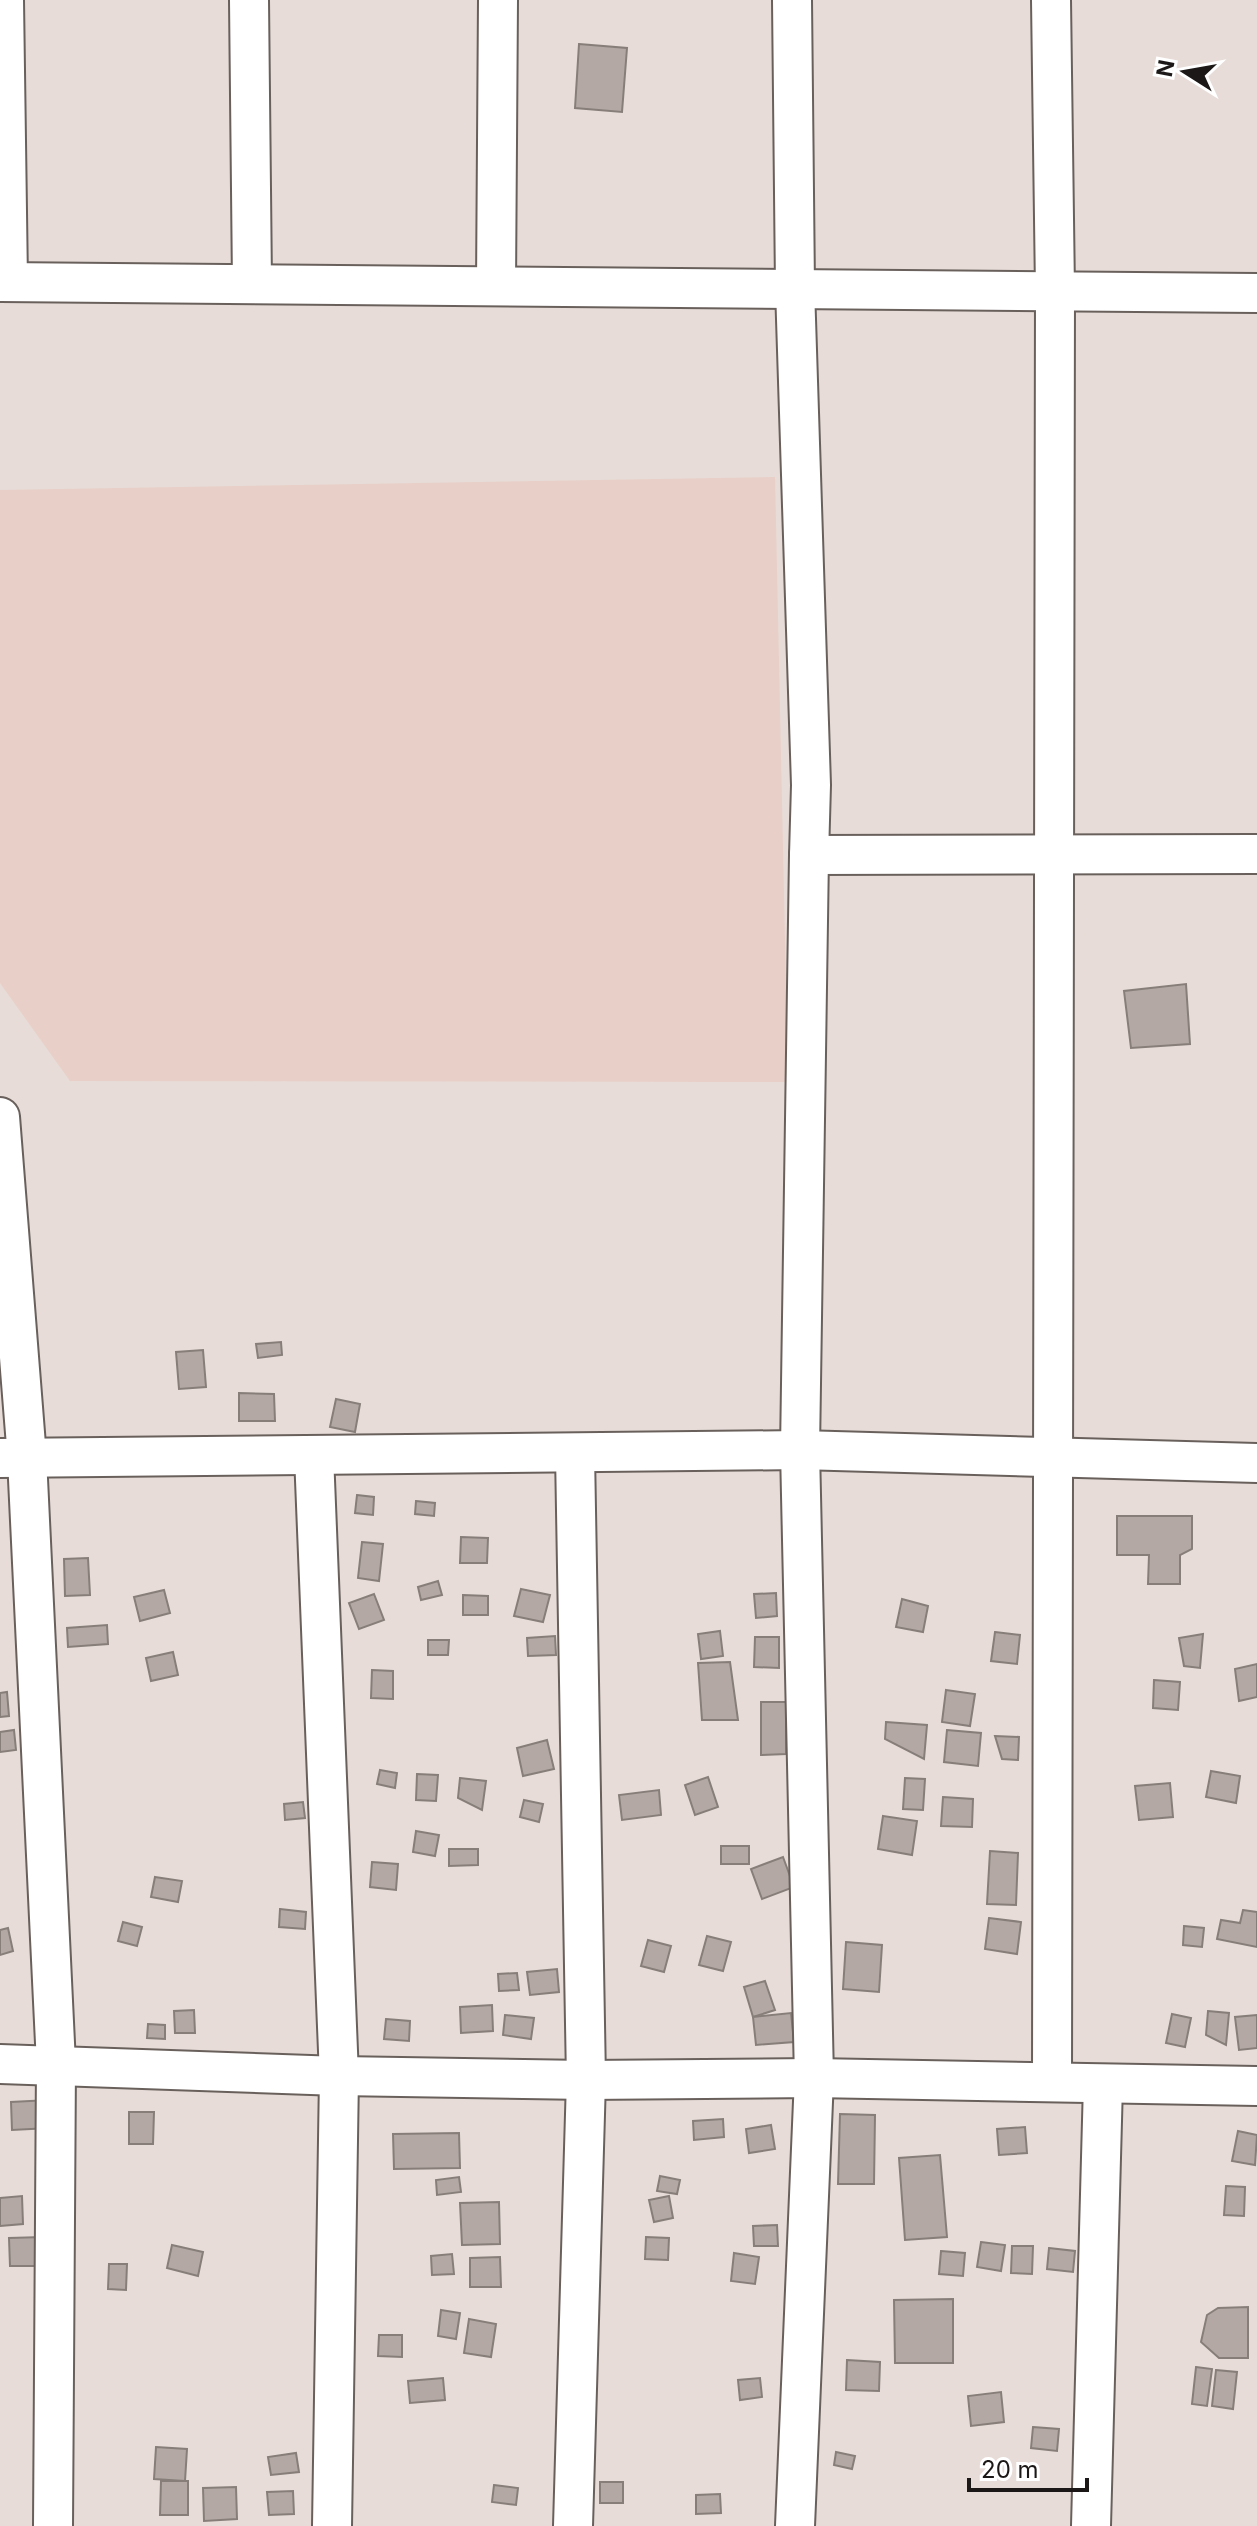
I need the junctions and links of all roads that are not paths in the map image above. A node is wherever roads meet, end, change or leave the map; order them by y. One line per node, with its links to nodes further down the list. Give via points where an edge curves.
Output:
1 (4, 0): 6 (street)
2 (249, 0): 7 (street)
3 (498, 0): 8 (street)
4 (792, 0): 9 (street)
5 (1051, 0): 10 (street)
6 (4, 282): 7 (street)
7 (252, 284): 8 (street)
8 (496, 286): 9 (street)
9 (795, 288): 10 (street); 13 (street)
10 (1055, 291): 11 (street); 14 (street)
11 (1257, 293)
12 (1257, 854): 14 (street)
13 (809, 855): 14 (street); 16 (street)
14 (1054, 855): 19 (street)
15 (0, 1117): 20 (street)
16 (800, 1450): 17 (street); 19 (street); 25 (street)
17 (575, 1453): 18 (street); 26 (street)
18 (314, 1455): 20 (street); 24 (street)
19 (1053, 1457): 21 (street); 27 (street)
20 (14, 1458): 23 (street)
21 (1257, 1463)
22 (0, 2064): 23 (street)
23 (56, 2064): 24 (street); 30 (street)
24 (339, 2076): 26 (street); 31 (street)
25 (814, 2078): 26 (street); 27 (street); 33 (street)
26 (586, 2080): 32 (street)
27 (1052, 2082): 28 (street)
28 (1103, 2084): 29 (street); 34 (street)
29 (1257, 2086)
30 (53, 2526)
31 (332, 2526)
32 (573, 2526)
33 (795, 2526)
34 (1091, 2526)

